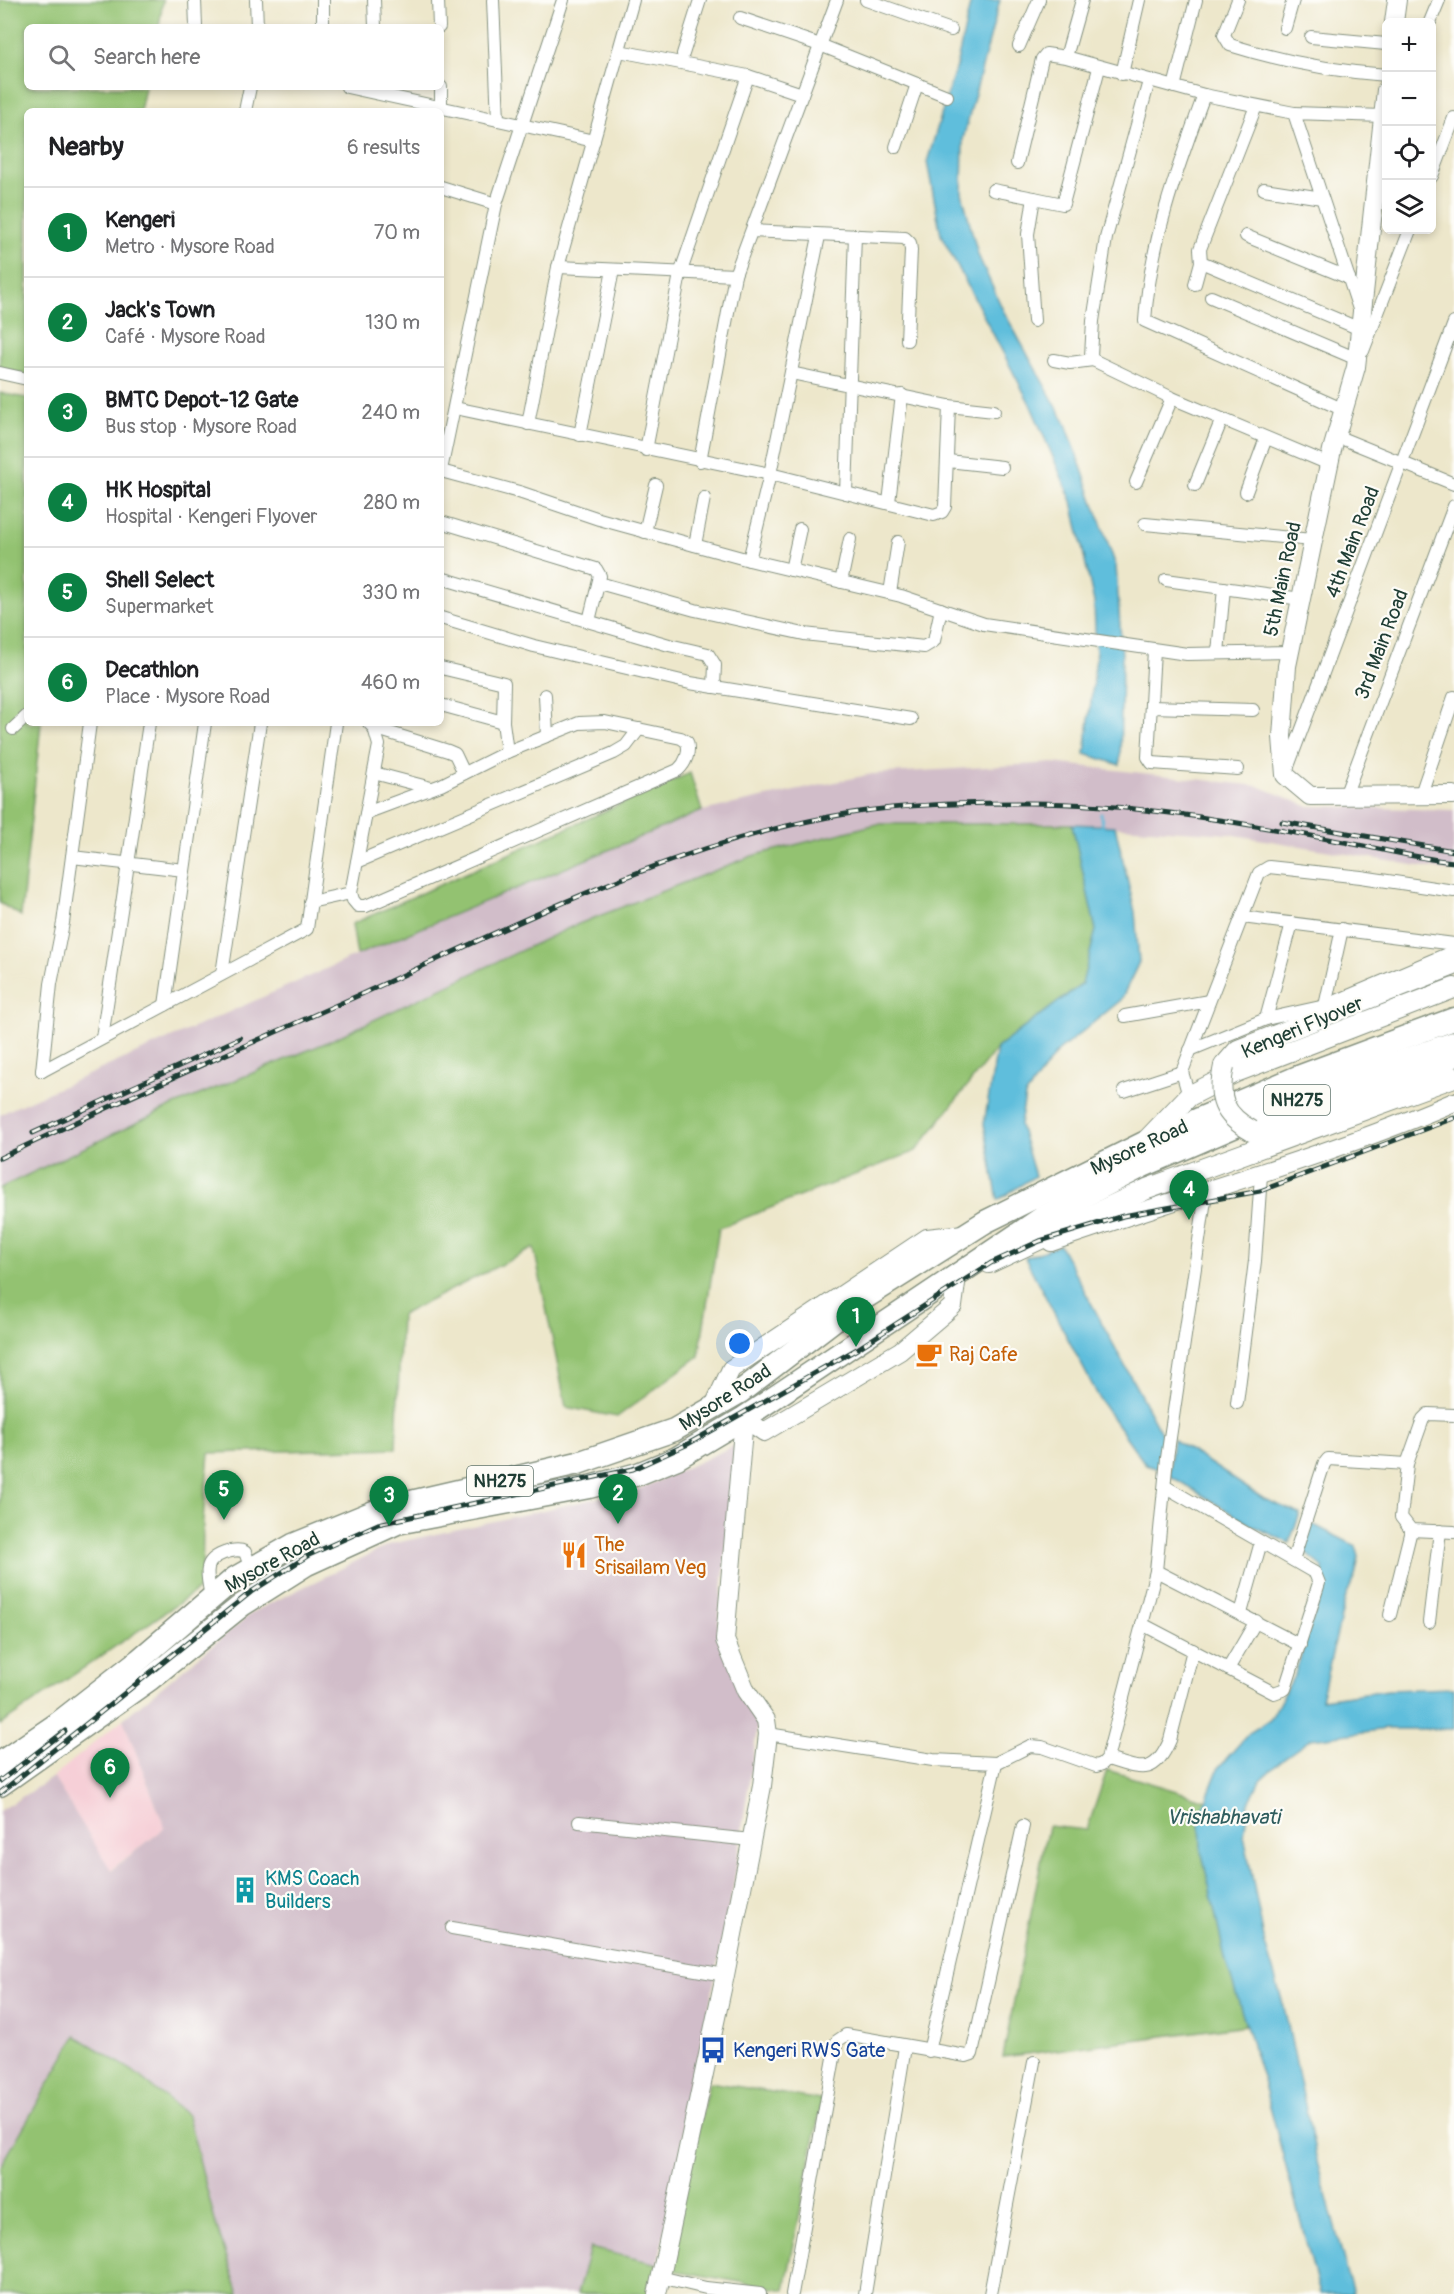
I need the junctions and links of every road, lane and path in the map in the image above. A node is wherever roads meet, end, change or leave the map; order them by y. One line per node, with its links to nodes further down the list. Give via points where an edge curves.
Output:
1 (195, 0): 23 (street)
2 (256, 0): 24 (street)
3 (323, 0): 25 (street)
4 (374, 0): 26 (street)
5 (438, 0): 27 (street)
6 (494, 0): 57 (street)
7 (563, 0): 58 (street)
8 (633, 0): 34 (street)
9 (700, 0): 35 (street)
10 (837, 0): 32 (street)
11 (866, 0): 29 (street)
12 (1039, 0): 33 (street)
13 (1082, 0): 36 (street)
14 (1139, 0): 38 (street)
15 (1196, 0): 43 (street)
16 (1238, 0): 39 (street, via 1224,36 1230,45 1333,71)
17 (1293, 0): 28 (street)
18 (1397, 0): 21 (street)
19 (1439, 0): 22 (street)
20 (740, 18): 32 (street)
21 (1395, 18)
22 (1432, 18)
23 (196, 24)
24 (257, 24)
25 (323, 24)
26 (375, 24)
27 (439, 24)
28 (1285, 28)
29 (951, 30)
30 (1311, 37): 31 (street)
31 (1382, 44)
32 (820, 45): 42 (street); 47 (street)
33 (1019, 46)
34 (619, 51): 40 (street); 60 (street)
35 (683, 54)
36 (1066, 57): 37 (street); 62 (street, via 1052,53 1042,59)
37 (1099, 68): 38 (street); 67 (street, via 1063,204)
38 (1122, 74): 41 (street)
39 (1382, 75)
40 (748, 76): 47 (street); 78 (street)
41 (1149, 81): 43 (street); 88 (street, via 1106,238 1093,321)
42 (917, 84): 49 (street); 61 (street)
43 (1174, 87): 48 (street)
44 (249, 90): 51 (street)
45 (377, 90): 52 (street)
46 (441, 90): 52 (street)
47 (802, 94): 70 (street)
48 (1204, 95): 50 (street); 98 (street, via 1169,189 1147,283 1145,321)
49 (947, 96)
50 (1256, 106): 54 (street); 75 (street, via 1200,249)
51 (246, 108)
52 (441, 108)
53 (444, 109): 57 (street)
54 (1294, 113): 55 (street); 68 (street)
55 (1382, 115)
56 (1454, 118): 63 (street)
57 (498, 120): 58 (street)
58 (520, 125): 60 (street); 69 (street)
59 (1384, 126): 84 (street)
60 (594, 141): 76 (street)
61 (896, 147)
62 (1017, 163)
63 (1436, 163)
64 (444, 188): 69 (street)
65 (1264, 189): 68 (street)
66 (993, 190): 67 (street)
67 (1034, 198): 83 (street, via 1028,234)
68 (1322, 198): 80 (street)
69 (496, 204): 97 (street)
70 (752, 231): 73 (street); 79 (street)
71 (1408, 234): 89 (street, 5th Main Road)
72 (855, 235): 73 (street); 86 (street, via 904,238 910,243); 93 (street)
73 (819, 236): 91 (street)
74 (1246, 236): 80 (street)
75 (1201, 262): 81 (street); 84 (street)
76 (558, 267): 77 (street); 101 (street)
77 (614, 270): 78 (street); 102 (street)
78 (680, 274): 79 (street); 105 (street)
79 (735, 275): 107 (street)
80 (1349, 278): 84 (street)
81 (1195, 284)
82 (1211, 297): 89 (street)
83 (1034, 321)
84 (1361, 323): 89 (street)
85 (1454, 323): 110 (street, 4th Main Road)
86 (907, 340)
87 (1054, 360): 88 (street)
88 (1093, 360): 95 (street)
89 (1357, 363): 98 (street, 5th Main Road)
90 (0, 373): 92 (street)
91 (790, 373): 93 (street); 113 (street)
92 (24, 378)
93 (850, 383): 94 (street); 119 (street)
94 (902, 395): 96 (street); 121 (street)
95 (1172, 399): 100 (street); 114 (street)
96 (949, 406): 99 (street); 108 (street)
97 (455, 408): 101 (street); 106 (street)
98 (1344, 410): 103 (street, 5th Main Road)
99 (994, 411)
100 (1222, 419): 104 (street); 117 (street)
101 (528, 424): 102 (street)
102 (580, 435): 105 (street)
103 (1336, 436): 109 (street, 5th Main Road); 110 (street)
104 (1266, 438): 109 (street); 118 (street)
105 (646, 450): 107 (street)
106 (444, 457)
107 (700, 461): 113 (street)
108 (948, 461): 111 (street); 121 (street, via 942,512 934,515)
109 (1329, 464): 128 (street, 5th Main Road)
110 (1403, 464): 115 (street); 170 (street, 4th Main Road)
111 (1002, 467)
112 (444, 471): 126 (street)
113 (770, 474): 119 (street); 131 (street)
114 (1136, 482)
115 (1454, 484)
116 (656, 485): 126 (street)
117 (1195, 485)
118 (1246, 492)
119 (846, 493): 121 (street)
120 (704, 498): 130 (street)
121 (889, 502)
122 (1454, 506): 174 (street, 3rd Main Road)
123 (444, 523): 136 (street, via 596,569)
124 (1145, 524): 128 (street)
125 (800, 529): 132 (street)
126 (645, 531): 130 (street)
127 (850, 539): 135 (street)
128 (1312, 540): 139 (street, 5th Main Road)
129 (898, 542): 138 (street)
130 (695, 545): 131 (street)
131 (749, 560): 132 (street)
132 (791, 570): 135 (street)
133 (444, 579): 142 (street)
134 (1166, 580): 137 (street)
135 (841, 582): 138 (street)
136 (598, 583): 140 (street, via 804,634 924,647 934,641); 142 (street)
137 (1224, 588): 139 (street); 145 (street)
138 (890, 593): 140 (street)
139 (1301, 599): 144 (street, 5th Main Road)
140 (941, 609): 143 (street, via 984,624)
141 (444, 619): 147 (street, via 534,646)
142 (590, 621): 147 (street, via 708,654 715,665)
143 (1154, 650): 145 (street); 151 (street)
144 (1290, 652): 145 (street); 170 (street, 5th Main Road, via 1282,737)
145 (1218, 653)
146 (444, 669): 155 (street, via 504,683)
147 (714, 687): 153 (street)
148 (545, 695): 165 (street)
149 (1454, 698): 172 (street)
150 (444, 706): 155 (street)
151 (1151, 707): 152 (street); 167 (street, via 1148,757 1152,763)
152 (1253, 710)
153 (911, 718)
154 (24, 719): 163 (street)
155 (503, 722): 166 (street)
156 (90, 726): 176 (street)
157 (149, 726): 178 (street)
158 (205, 726): 179 (street)
159 (260, 726): 189 (street)
160 (336, 726): 182 (street)
161 (372, 726): 168 (street, via 379,745)
162 (375, 726): 169 (street, via 455,754)
163 (12, 729)
164 (639, 729): 165 (street, via 591,721); 177 (street, via 626,746 614,753); 181 (street, via 687,742 685,764 366,906 358,906)
165 (547, 736): 166 (street)
166 (507, 752): 169 (street)
167 (1238, 769)
168 (374, 773): 171 (street); 175 (street)
169 (464, 773): 171 (street)
170 (1285, 775): 174 (street, via 1310,796)
171 (431, 789): 175 (street)
172 (1421, 794): 173 (street); 174 (street)
173 (1454, 795)
174 (1345, 796)
175 (366, 813): 177 (street)
176 (72, 857): 178 (street); 197 (street, via 51,984 42,1071)
177 (357, 862): 181 (street)
178 (128, 863): 179 (street); 197 (street)
179 (184, 870): 192 (street)
180 (1454, 891): 183 (street, via 1269,867 1259,873)
181 (351, 893): 182 (street)
182 (310, 902): 189 (street, via 307,929)
183 (1242, 916): 184 (street); 191 (street)
184 (1292, 923): 185 (street); 195 (street)
185 (1342, 929): 186 (street); 193 (street)
186 (1454, 944)
187 (1454, 951): 193 (street)
188 (1448, 968): 200 (main road, Kengeri Flyover, bridge, via 1239,1050 1224,1066 1221,1100 1237,1123 1252,1131 1274,1130)
189 (222, 974): 192 (street)
190 (1454, 988): 204 (main road, via 1236,1072)
191 (1209, 1001): 194 (street); 199 (street)
192 (165, 1005): 197 (street)
193 (1324, 1006): 195 (street)
194 (1125, 1016)
195 (1266, 1019): 199 (street)
196 (1454, 1019): 206 (highway, Mysore Road / NH275, via 1298,1077)
197 (102, 1038)
198 (1454, 1043): 209 (highway, Mysore Road / NH275, via 1318,1090 1143,1167)
199 (1190, 1050): 201 (street)
200 (1454, 1057)
201 (1182, 1072): 203 (street); 204 (street)
202 (1454, 1077): 210 (main road)
203 (1124, 1091)
204 (1189, 1096): 206 (main road)
205 (1454, 1102): 207 (street)
206 (1144, 1143): 209 (highway, Mysore Road / NH275)
207 (1261, 1175): 208 (street); 212 (street, via 1255,1261)
208 (1206, 1193): 210 (street, via 1154,1206 1044,1245); 216 (street, via 1169,1442)
209 (1043, 1205): 210 (highway, Mysore Road / NH275)
210 (1023, 1232): 211 (highway, Mysore Road / NH275); 223 (highway, Mysore Road / NH275, via 967,1233 855,1304 740,1392 674,1430 578,1463 381,1509 293,1545)
211 (957, 1276): 214 (highway, Mysore Road / NH275); 214 (street, via 953,1306 900,1351 764,1432)
212 (1237, 1403)
213 (1454, 1415): 215 (street, via 1428,1414 1423,1419)
214 (744, 1418): 224 (highway, Mysore Road / NH275, via 677,1458 638,1474 397,1523 307,1564); 233 (street, via 725,1640 746,1691 766,1720)
215 (1407, 1464): 217 (street, via 1401,1517); 221 (street, via 1328,1459)
216 (1166, 1487): 220 (street); 222 (street)
217 (1411, 1530): 218 (street); 226 (street)
218 (1440, 1531): 219 (street); 228 (street)
219 (1454, 1532)
220 (1261, 1542): 221 (street); 225 (street)
221 (1295, 1555): 230 (street, via 1315,1573 1319,1584)
222 (1156, 1571): 225 (street); 229 (street)
223 (243, 1573): 224 (highway); 235 (highway, Mysore Road / NH275, via 139,1660)
224 (242, 1605): 237 (highway, Mysore Road / NH275, via 150,1679)
225 (1241, 1613): 227 (street)
226 (1390, 1615)
227 (1256, 1621): 230 (street); 232 (street)
228 (1428, 1622)
229 (1142, 1624): 231 (street); 234 (street)
230 (1300, 1645): 232 (street, via 1285,1689 1280,1693)
231 (1193, 1650): 232 (street); 234 (street, via 1164,1754 1156,1764 1141,1769)
232 (1228, 1669)
233 (768, 1734): 236 (street, via 933,1760); 240 (street)
234 (1107, 1759): 236 (street, via 1096,1766 1030,1746)
235 (0, 1763)
236 (996, 1763): 244 (street)
237 (0, 1785)
238 (579, 1822): 240 (street)
239 (1023, 1826): 244 (street, via 972,2054)
240 (751, 1840): 242 (street)
241 (452, 1928): 242 (street)
242 (725, 1975): 246 (street)
243 (905, 2047): 244 (street); 248 (street, via 846,2035 837,2041); 249 (street)
244 (929, 2051)
245 (1034, 2062): 250 (street)
246 (659, 2285): 247 (street)
247 (760, 2294)
248 (792, 2294)
249 (866, 2294)
250 (990, 2294)

